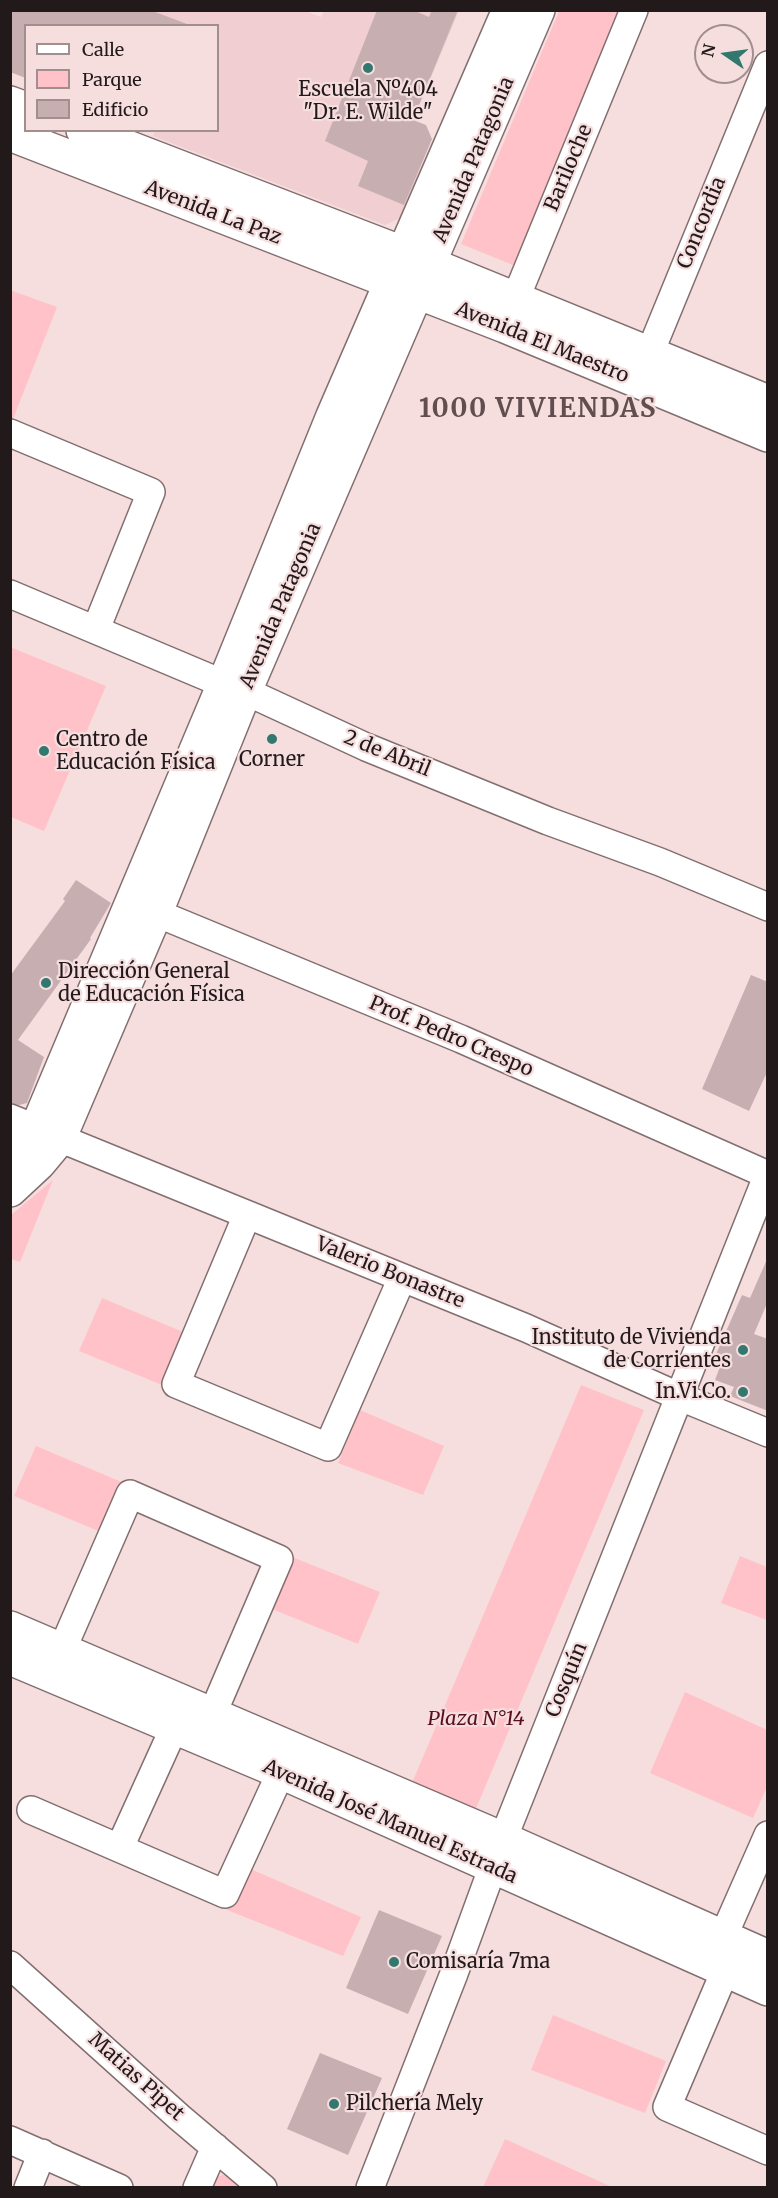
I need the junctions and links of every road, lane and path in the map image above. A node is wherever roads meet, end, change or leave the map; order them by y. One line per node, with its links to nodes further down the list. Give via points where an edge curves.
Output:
1 (509, 10): 7 (main road, Avenida Patagonia)
2 (537, 10): 7 (main road, Avenida Patagonia)
3 (634, 10): 8 (street, Bariloche)
4 (768, 65): 9 (street, Concordia)
5 (88, 132): 7 (main road, Avenida La Paz)
6 (10, 134): 7 (main road, Avenida La Paz)
7 (410, 273): 8 (main road, Avenida El Maestro); 15 (main road, Avenida Patagonia)
8 (509, 312): 9 (main road, Avenida El Maestro)
9 (644, 367): 10 (main road, Avenida El Maestro); 12 (main road, Avenida El Maestro)
10 (768, 402)
11 (10, 433): 14 (street, via 151,492)
12 (767, 434)
13 (10, 594): 14 (street, 2 de Abril)
14 (96, 629): 15 (street, 2 de Abril)
15 (234, 688): 16 (street, 2 de Abril, via 366,747); 17 (main road, Avenida Patagonia)
16 (768, 907)
17 (144, 908): 18 (main road, Avenida Patagonia); 20 (street, Prof. Pedro Crespo, via 461,1040)
18 (35, 1129): 19 (main road, Avenida Patagonia); 21 (main road, Avenida Patagonia, via 39,1163); 22 (street, Valerio Bonastre)
19 (10, 1156)
20 (767, 1175): 24 (street, Cosquín)
21 (10, 1190)
22 (246, 1215): 23 (street, Valerio Bonastre); 23 (street, via 176,1384 317,1443 328,1447)
23 (402, 1278): 24 (street, Valerio Bonastre)
24 (678, 1396): 25 (street, Valerio Bonastre); 35 (street, Cosquín)
25 (768, 1433)
26 (10, 1628): 27 (main road, Avenida José Manuel Estrada)
27 (62, 1650): 29 (main road, Avenida José Manuel Estrada); 29 (street, via 130,1494 279,1559)
28 (10, 1658): 30 (main road, Avenida José Manuel Estrada)
29 (212, 1715): 35 (main road, Avenida José Manuel Estrada)
30 (174, 1728): 31 (main road, Avenida José Manuel Estrada); 34 (street)
31 (281, 1772): 34 (street, via 225,1894); 35 (main road, Avenida José Manuel Estrada)
32 (31, 1810): 34 (street)
33 (768, 1834): 36 (street)
34 (120, 1847)
35 (498, 1854): 36 (main road, Avenida José Manuel Estrada); 39 (main road, Avenida José Manuel Estrada); 49 (street, Cosquín)
36 (723, 1937): 37 (main road, Avenida José Manuel Estrada)
37 (768, 1957)
38 (10, 1965): 42 (street, Matias Pipet)
39 (725, 1971): 40 (main road, Avenida José Manuel Estrada); 43 (street, via 667,2107)
40 (768, 1989)
41 (10, 2140): 44 (street)
42 (215, 2147): 47 (street); 48 (street, Matias Pipet)
43 (768, 2151)
44 (42, 2153): 45 (street); 46 (street)
45 (28, 2187)
46 (119, 2187)
47 (197, 2187)
48 (263, 2187)
49 (370, 2187)

